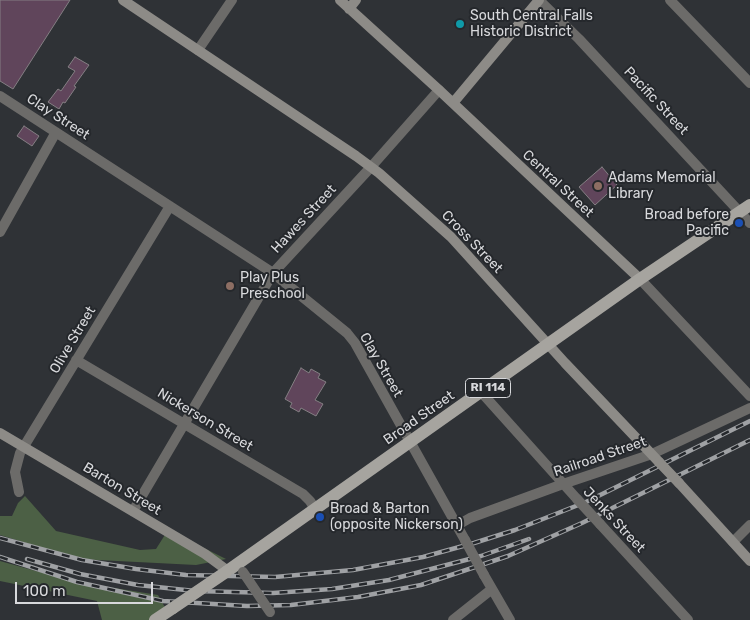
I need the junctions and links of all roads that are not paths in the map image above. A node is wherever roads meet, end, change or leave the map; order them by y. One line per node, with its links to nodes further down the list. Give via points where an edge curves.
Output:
1 (123, 0): 8 (main road, Cross Street)
2 (232, 0): 8 (street)
3 (340, 0): 7 (main road, Central Street)
4 (356, 0): 7 (main road)
5 (539, 0): 12 (main road); 16 (street, Pacific Street)
6 (670, 0): 9 (street)
7 (349, 9): 10 (main road, Central Street)
8 (198, 50): 14 (main road, Cross Street)
9 (750, 83)
10 (439, 90): 12 (main road, Central Street); 14 (street, Hawes Street)
11 (0, 96): 13 (street, Clay Street)
12 (453, 104): 20 (main road, Central Street)
13 (56, 132): 15 (street, Clay Street); 18 (street)
14 (371, 167): 19 (street, Hawes Street); 21 (main road, Cross Street, via 451,237)
15 (170, 206): 19 (street, Clay Street); 22 (street, Olive Street)
16 (745, 209): 17 (street, Pacific Street); 20 (main road, Broad Street / RI 114)
17 (750, 223)
18 (0, 232)
19 (273, 273): 26 (street, Hawes Street); 28 (street, Clay Street, via 351,338)
20 (640, 279): 21 (main road, Broad Street / RI 114); 24 (street, Central Street)
21 (549, 344): 23 (main road, Broad Street / RI 114); 30 (main road, Cross Street)
22 (76, 360): 26 (street, Nickerson Street); 29 (street, Olive Street)
23 (481, 392): 28 (main road, Broad Street / RI 114); 31 (street, Jenks Street)
24 (750, 396)
25 (750, 408): 30 (street, Railroad Street)
26 (184, 424): 33 (street, Nickerson Street, via 303,494); 34 (street, Hawes Street)
27 (0, 433): 29 (main road, Barton Street)
28 (409, 443): 33 (main road, Broad Street / RI 114); 36 (street, Clay Street)
29 (24, 447): 32 (street, Olive Street, via 17,459 15,472); 34 (main road, Barton Street)
30 (655, 458): 31 (street, Railroad Street); 37 (main road, Cross Street, bridge)
31 (563, 484): 36 (street, Railroad Street); 45 (street, Jenks Street, bridge)
32 (19, 492)
33 (315, 509): 39 (main road, Broad Street / RI 114)
34 (133, 512): 39 (main road, Barton Street)
35 (750, 525): 37 (street)
36 (456, 526): 40 (street, Clay Street, bridge)
37 (733, 542): 38 (main road, Cross Street)
38 (750, 561)
39 (234, 570): 41 (street, Barton Street, bridge); 42 (main road, Broad Street / RI 114, bridge)
40 (492, 589): 43 (street); 44 (street, Clay Street)
41 (272, 616)
42 (155, 620)
43 (453, 620)
44 (510, 620)
45 (688, 620)

